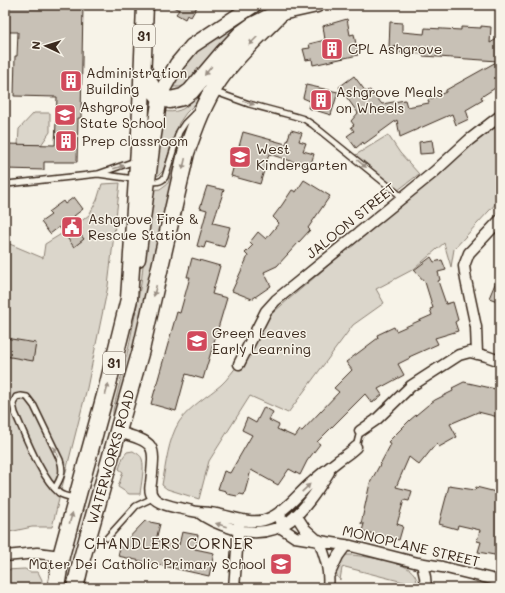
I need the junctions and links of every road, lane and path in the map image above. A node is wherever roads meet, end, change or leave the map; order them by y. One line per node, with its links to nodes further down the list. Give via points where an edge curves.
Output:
1 (145, 5): 5 (main road, 31)
2 (254, 5): 7 (main road, WATERWORKS ROAD, via 189,49 168,77)
3 (317, 5): 4 (main road)
4 (285, 9): 6 (main road, WATERWORKS ROAD / 31, one-way to 6, via 226,70); 7 (main road, one-way to 7, via 241,34 186,96 176,100)
5 (143, 67): 7 (main road, via 152,88); 9 (main road, WATERWORKS ROAD / 31)
6 (209, 96): 11 (lane, via 181,129 164,178 158,182); 13 (lane, one-way to 13, via 242,101 304,119); 20 (main road, WATERWORKS ROAD / 31, one-way to 20, via 186,153 141,350)
7 (160, 97): 11 (main road, WATERWORKS ROAD)
8 (500, 116): 13 (street, JALOON STREET)
9 (139, 158): 10 (lane, one-way to 9, via 130,164); 11 (main road, WATERWORKS ROAD / 31)
10 (98, 174): 11 (lane); 12 (lane)
11 (143, 180): 18 (main road, WATERWORKS ROAD / 31, one-way to 11, via 129,299)
12 (7, 184)
13 (402, 197): 17 (street, JALOON STREET, via 276,300 266,311)
14 (500, 220): 15 (street, via 469,253 464,266 476,327)
15 (477, 354): 16 (street); 19 (street, via 470,352 450,359 412,386 376,420)
16 (500, 361)
17 (239, 364)
18 (97, 427): 20 (main road); 25 (main road, WATERWORKS ROAD / 31)
19 (360, 431): 21 (lane)
20 (118, 432): 24 (street, via 144,441 152,448 154,458 150,489); 35 (main road, WATERWORKS ROAD / 31)
21 (356, 447): 22 (street)
22 (332, 466): 26 (street, one-way to 22); 27 (street, via 308,503)
23 (55, 488): 23 (lane, one-way to 23, via 62,474 60,460 28,397 16,397 13,404 15,413 40,466); 25 (lane, via 59,493)
24 (153, 498): 28 (street, via 161,503 198,512 211,521); 30 (lane, via 136,506)
25 (77, 499): 34 (main road, WATERWORKS ROAD / 31, one-way to 25)
26 (281, 511): 27 (street); 28 (street, via 267,519); 29 (street)
27 (296, 515): 29 (street); 31 (street, via 305,529)
28 (239, 525): 29 (street, via 260,532); 41 (street)
29 (280, 527): 31 (street, MONOPLANE STREET, via 295,537)
30 (107, 538)
31 (318, 540): 32 (street, MONOPLANE STREET); 37 (street, via 327,561)
32 (346, 545): 36 (street, MONOPLANE STREET); 37 (street)
33 (5, 556): 34 (street, via 37,553)
34 (61, 556): 35 (main road); 39 (main road, WATERWORKS ROAD / 31)
35 (82, 558): 40 (main road, WATERWORKS ROAD / 31)
36 (422, 564): 38 (street, MONOPLANE STREET); 43 (street)
37 (329, 575): 42 (street)
38 (500, 581)
39 (56, 588)
40 (75, 588)
41 (234, 588)
42 (328, 588)
43 (426, 588)

